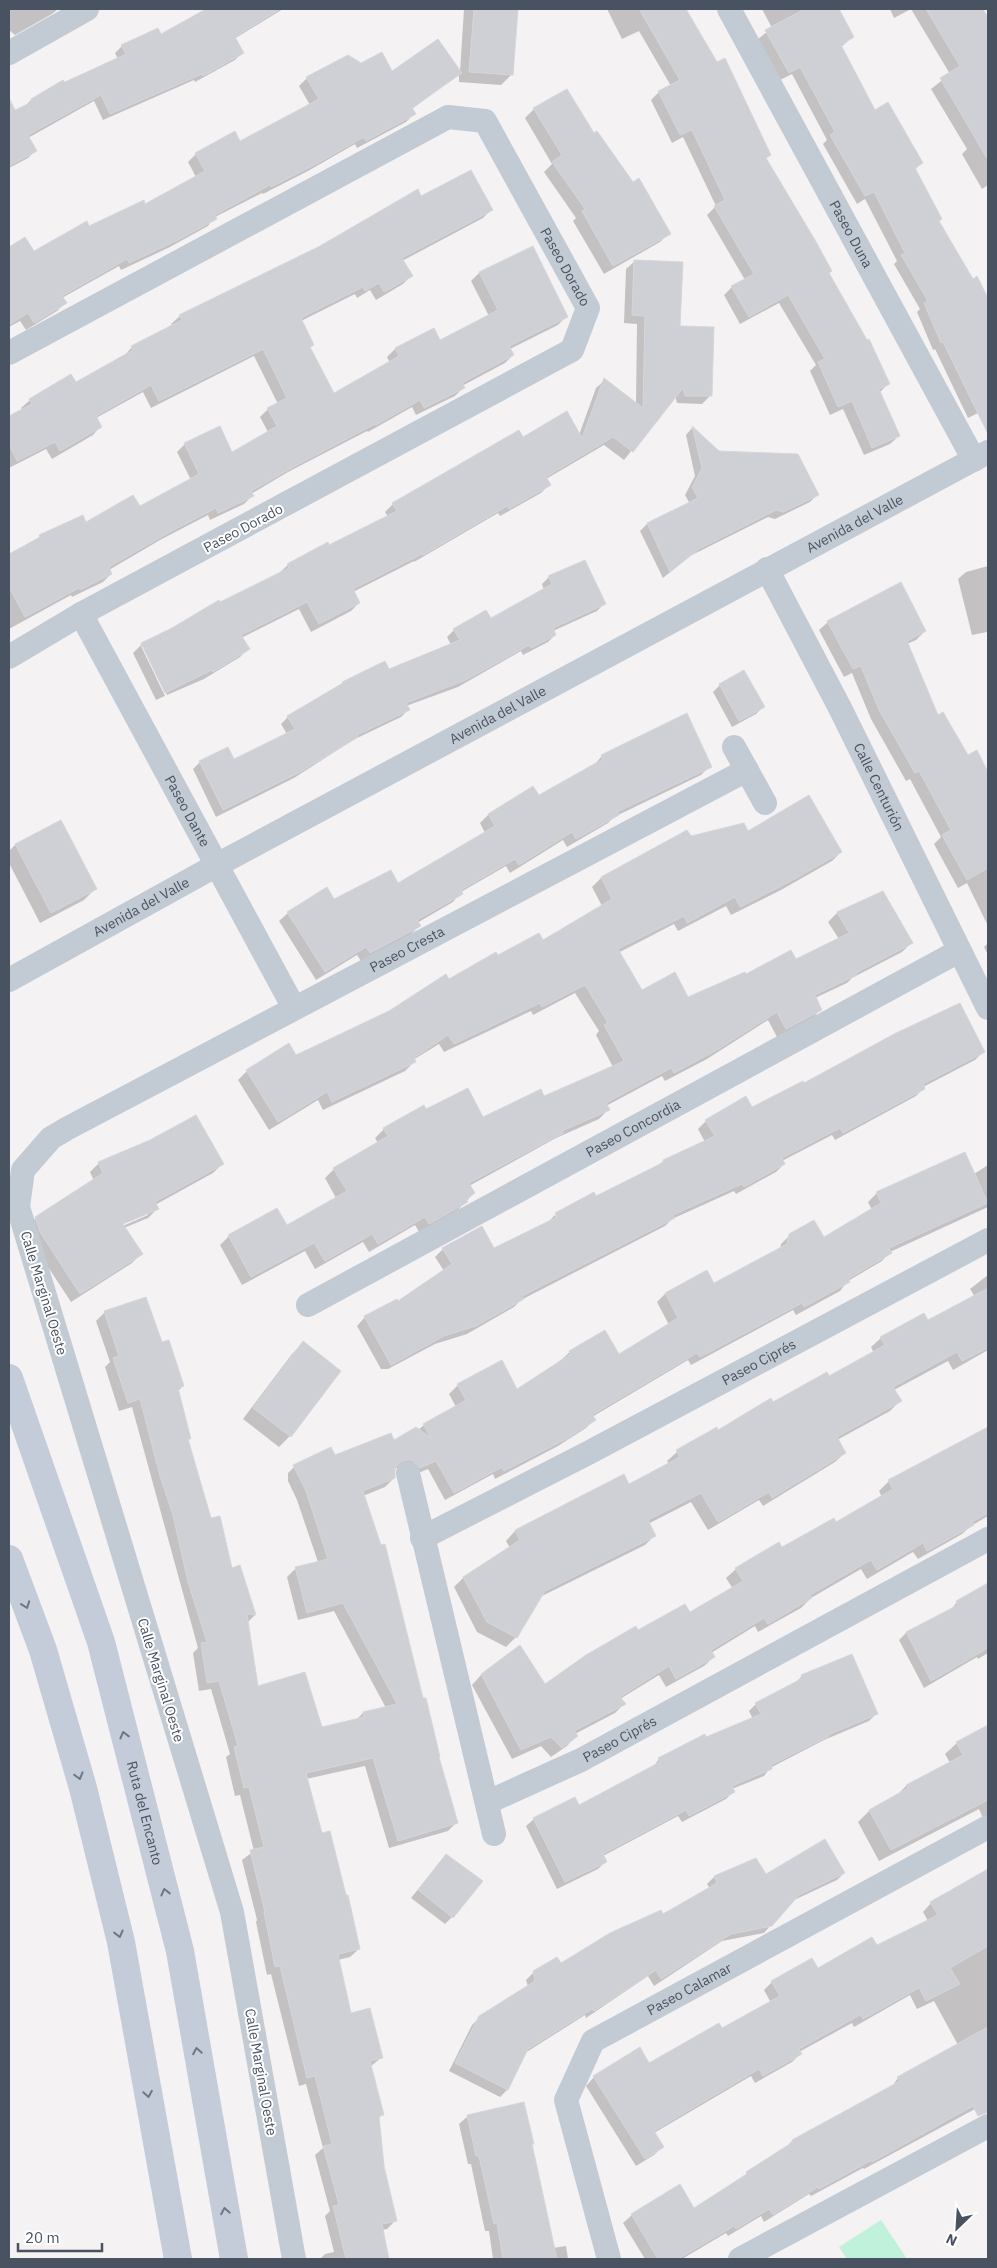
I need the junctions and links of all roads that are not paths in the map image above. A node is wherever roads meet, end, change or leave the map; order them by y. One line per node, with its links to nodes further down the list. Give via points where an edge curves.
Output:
1 (87, 9): 3 (street)
2 (730, 9): 5 (street, Paseo Duna)
3 (9, 53)
4 (9, 353): 7 (street, Paseo Dorado, via 448,117 485,121 588,308 572,350)
5 (981, 456): 6 (street, Avenida del Valle)
6 (767, 569): 12 (street, Avenida del Valle); 13 (street, Calle Centurión, via 840,708)
7 (81, 614): 8 (street, Paseo Dorado); 12 (street, Paseo Dante)
8 (9, 656)
9 (734, 747): 10 (street)
10 (747, 770): 11 (street); 15 (street, Paseo Cresta)
11 (765, 803)
12 (217, 865): 14 (street, Avenida del Valle); 15 (street, Paseo Dante)
13 (959, 951): 16 (street, Calle Centurión); 19 (street, Paseo Concordia)
14 (9, 980)
15 (294, 1008): 17 (street, Paseo Cresta)
16 (988, 1008)
17 (68, 1128): 31 (street, Calle Marginal Oeste, via 51,1138 23,1170 18,1207 232,1912)
18 (988, 1240): 22 (street, Paseo Ciprés)
19 (308, 1305)
20 (9, 1378): 30 (main road, Ruta del Encanto, one-way to 20, via 175,1932 101,1642)
21 (408, 1473): 22 (street)
22 (422, 1538): 25 (street)
23 (988, 1539): 25 (street, Paseo Ciprés, via 581,1760)
24 (9, 1559): 29 (main road, one-way to 29, via 42,1650 83,1788 121,1942)
25 (488, 1802): 27 (street)
26 (988, 1826): 32 (street, Paseo Calamar, via 593,2041 566,2100)
27 (494, 1834)
28 (988, 2126): 33 (street)
29 (178, 2259)
30 (234, 2259)
31 (294, 2259)
32 (609, 2259)
33 (740, 2259)

